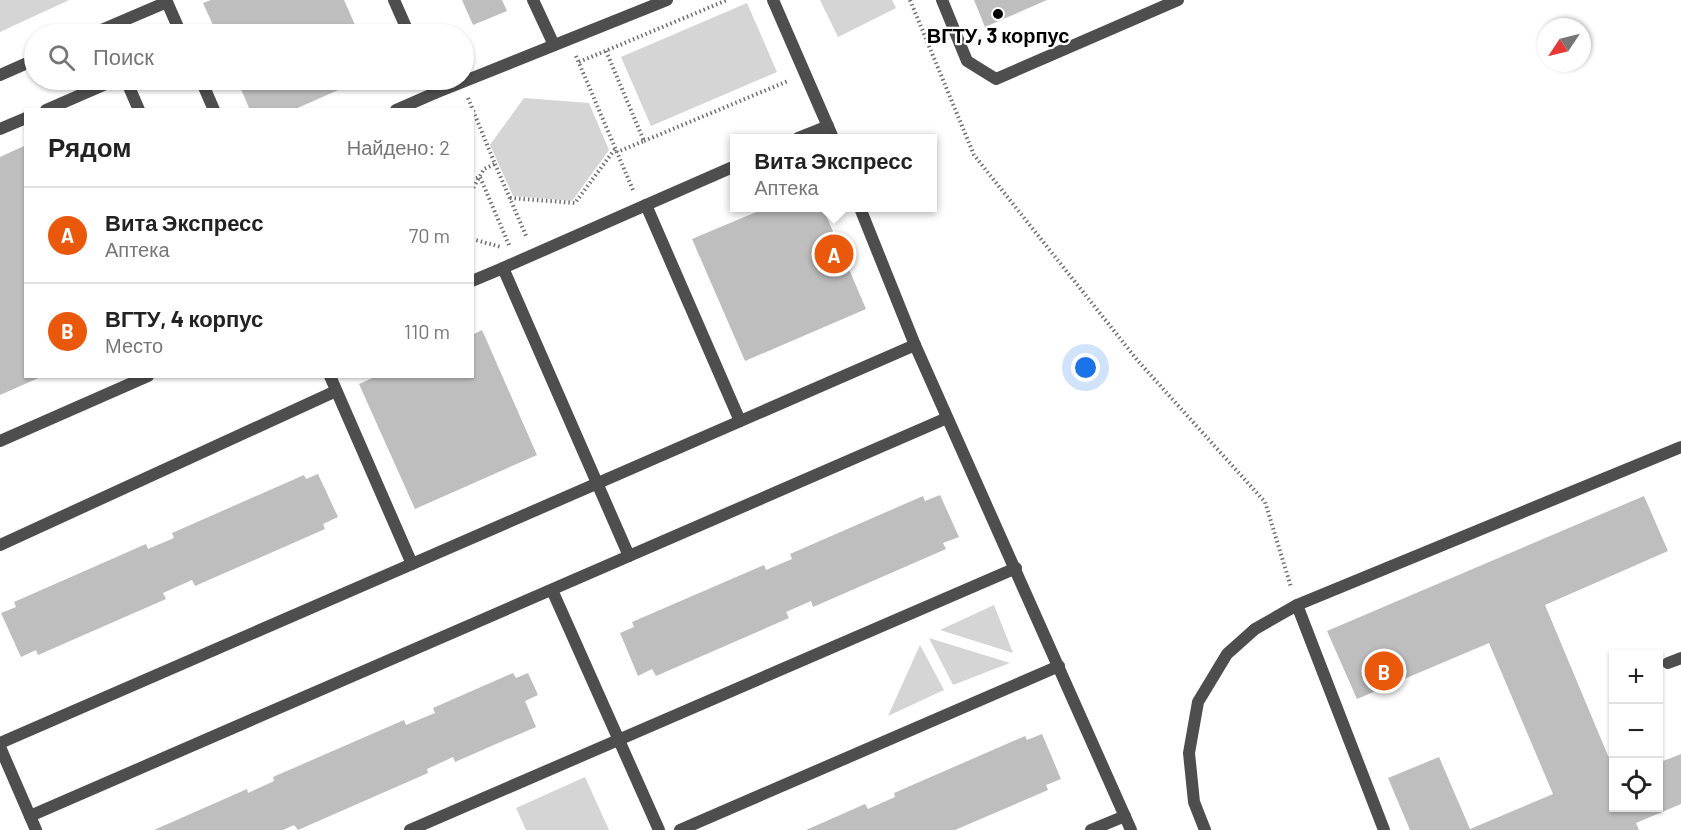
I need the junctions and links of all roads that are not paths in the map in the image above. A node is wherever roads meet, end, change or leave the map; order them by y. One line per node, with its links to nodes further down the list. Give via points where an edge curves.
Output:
1 (394, 0): 10 (lane)
2 (533, 0): 11 (lane)
3 (668, 0): 11 (lane)
4 (773, 0): 26 (lane)
5 (942, 0): 6 (lane, via 967,61 996,79)
6 (1178, 0)
7 (169, 1): 8 (lane); 9 (lane)
8 (120, 24)
9 (177, 24)
10 (405, 24)
11 (554, 45): 14 (lane)
12 (24, 64): 13 (lane)
13 (0, 75)
14 (474, 77)
15 (92, 90): 21 (lane)
16 (130, 90): 22 (lane)
17 (205, 90): 23 (lane)
18 (434, 90): 20 (lane)
19 (442, 90): 20 (lane)
20 (435, 93): 24 (lane)
21 (51, 108)
22 (138, 108)
23 (213, 108)
24 (401, 108)
25 (24, 119): 27 (lane)
26 (828, 126): 28 (lane); 29 (lane)
27 (0, 129)
28 (808, 134)
29 (831, 134)
30 (730, 168): 31 (lane)
31 (643, 206): 33 (lane); 40 (lane)
32 (862, 212): 35 (lane)
33 (503, 268): 34 (lane); 43 (lane)
34 (474, 280)
35 (915, 345): 39 (lane); 40 (lane)
36 (143, 378): 41 (lane)
37 (331, 378): 38 (lane)
38 (336, 391): 44 (lane); 46 (lane)
39 (947, 418): 45 (lane); 47 (lane)
40 (740, 422): 43 (lane)
41 (0, 441)
42 (1681, 447): 49 (lane)
43 (597, 483): 45 (lane); 46 (lane)
44 (0, 545)
45 (629, 556): 48 (lane)
46 (412, 564): 54 (lane)
47 (1016, 568): 52 (lane); 53 (lane)
48 (552, 590): 53 (lane); 55 (lane)
49 (1297, 605): 63 (lane, via 1255,629 1227,654 1198,702 1190,753 1194,802); 64 (lane)
50 (1681, 658): 51 (lane)
51 (1668, 663)
52 (1059, 666): 56 (lane); 60 (lane)
53 (620, 739): 58 (lane); 59 (lane)
54 (0, 745): 55 (lane)
55 (30, 816): 57 (lane)
56 (1125, 816): 61 (lane); 62 (lane)
57 (36, 830)
58 (410, 830)
59 (659, 830)
60 (680, 830)
61 (1091, 830)
62 (1131, 830)
63 (1205, 830)
64 (1384, 830)

